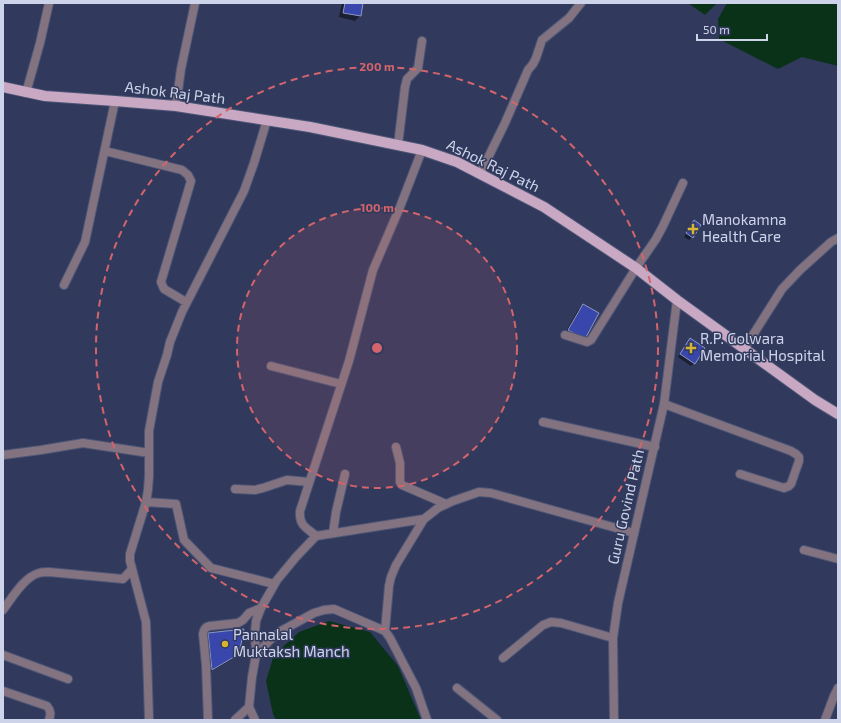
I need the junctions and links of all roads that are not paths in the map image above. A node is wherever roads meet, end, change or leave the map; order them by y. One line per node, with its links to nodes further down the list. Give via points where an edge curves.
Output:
1 (49, 3): 6 (street)
2 (195, 3): 8 (street)
3 (581, 3): 13 (street, via 569,18 542,40 536,58)
4 (422, 41): 10 (street, via 418,68 407,79 405,87)
5 (3, 87): 6 (main road, Ashok Raj Path)
6 (26, 93): 7 (main road, Ashok Raj Path)
7 (115, 101): 8 (main road, Ashok Raj Path); 12 (street)
8 (176, 106): 9 (main road, Ashok Raj Path)
9 (267, 120): 10 (main road, Ashok Raj Path, via 310,126); 19 (street, via 244,191)
10 (398, 145): 11 (main road, Ashok Raj Path)
11 (422, 150): 13 (main road, Ashok Raj Path, via 457,162); 23 (street, via 373,270)
12 (105, 151): 17 (street, via 85,242); 19 (street, via 182,170 188,175 191,181 161,282 164,289)
13 (480, 174): 16 (main road, Ashok Raj Path, via 544,208)
14 (683, 183): 16 (street, via 663,226)
15 (838, 238): 21 (street, via 782,289)
16 (636, 268): 18 (main road, Ashok Raj Path); 20 (street, via 591,340 587,342)
17 (64, 285)
18 (677, 300): 21 (main road, Ashok Raj Path); 24 (street, Guru Govind Path)
19 (186, 302): 29 (street, via 158,382 149,431)
20 (565, 335)
21 (744, 349): 25 (main road, Ashok Raj Path)
22 (271, 366): 23 (street)
23 (341, 384): 33 (street)
24 (664, 404): 28 (street, Guru Govind Path); 32 (street, via 791,451 799,457 791,484 784,488)
25 (838, 414)
26 (543, 422): 28 (street)
27 (396, 447): 36 (street, via 402,486)
28 (655, 447): 39 (street, Guru Govind Path)
29 (149, 453): 30 (street, via 83,443); 35 (street)
30 (3, 455)
31 (345, 474): 38 (street)
32 (740, 474)
33 (309, 482): 34 (street, via 287,480 255,490); 40 (street, via 299,519)
34 (235, 489)
35 (146, 502): 43 (street, via 130,554); 44 (street, via 176,504 184,540 211,568)
36 (446, 504): 37 (street); 39 (street, via 479,492 491,493)
37 (424, 519): 38 (street); 47 (street, via 391,577)
38 (333, 533): 40 (street)
39 (634, 533): 48 (street, Guru Govind Path)
40 (316, 536): 44 (street)
41 (804, 550): 42 (street)
42 (838, 559)
43 (132, 569): 46 (street, via 123,580 40,572 24,583); 58 (street, via 146,622)
44 (274, 584): 45 (street)
45 (261, 608): 50 (street, via 256,622); 59 (street, via 249,613 238,623 210,626 204,630)
46 (3, 610)
47 (385, 631): 50 (street, via 334,610 324,610 281,631); 62 (street, via 416,688)
48 (613, 638): 51 (street, via 551,622 543,625); 64 (street, Guru Govind Path)
49 (3, 655): 52 (street)
50 (256, 655): 56 (street)
51 (503, 658)
52 (68, 679)
53 (457, 688): 63 (street)
54 (838, 688): 65 (street)
55 (3, 691): 57 (street, via 47,706 50,710)
56 (249, 707): 60 (street); 61 (street)
57 (49, 720)
58 (149, 720)
59 (208, 720)
60 (235, 720)
61 (255, 720)
62 (427, 720)
63 (497, 720)
64 (614, 720)
65 (825, 720)

